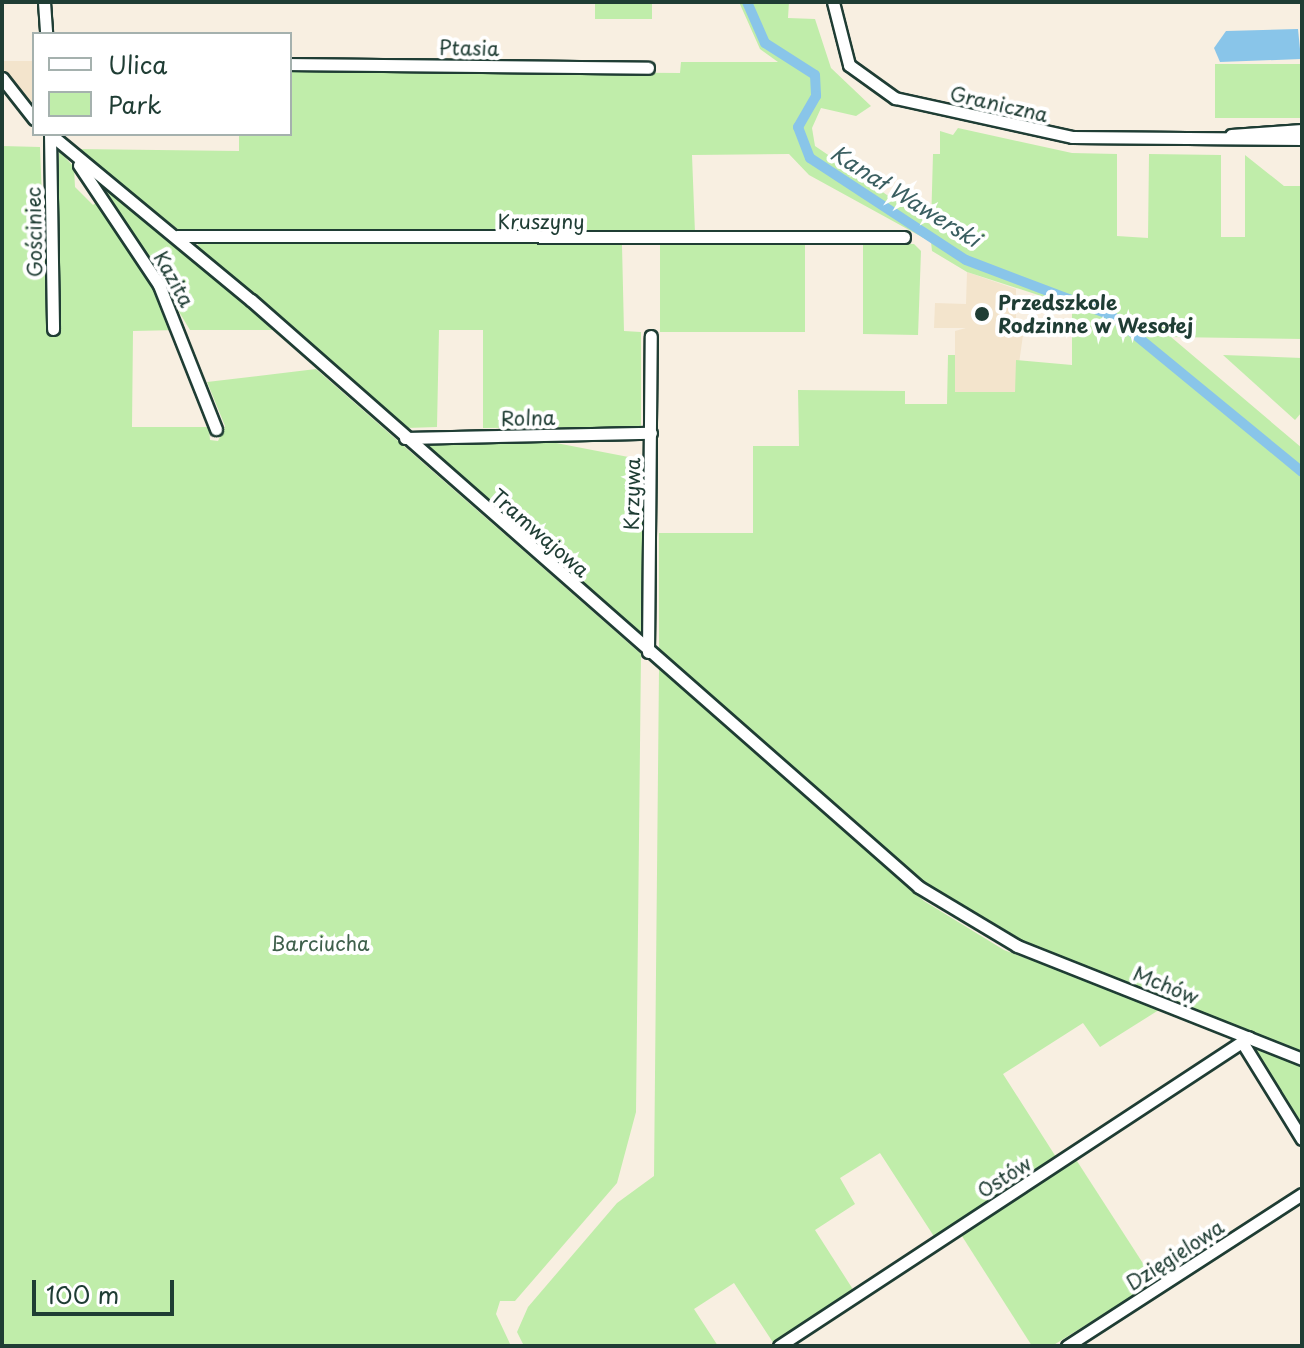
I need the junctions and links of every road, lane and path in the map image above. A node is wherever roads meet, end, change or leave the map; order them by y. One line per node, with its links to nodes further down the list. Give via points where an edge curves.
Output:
1 (44, 2): 3 (street)
2 (833, 2): 11 (street, Graniczna, via 844,56 887,96 1058,135)
3 (46, 32)
4 (292, 64): 5 (street, Ptasia)
5 (648, 68)
6 (2, 78): 7 (street)
7 (32, 116)
8 (1302, 130): 11 (street, Graniczna)
9 (50, 136): 16 (street, Gościniec)
10 (52, 136): 13 (street, Tramwajowa)
11 (1219, 138): 12 (street, Graniczna)
12 (1302, 139)
13 (76, 159): 14 (street, Tramwajowa); 18 (street, Kazita, via 159,285)
14 (177, 236): 15 (street, Kruszyny); 20 (street, Tramwajowa)
15 (904, 237)
16 (53, 329)
17 (651, 336): 19 (street, Krzywa)
18 (216, 429)
19 (651, 433): 20 (street, Rolna); 21 (street, Krzywa)
20 (405, 438): 21 (street, Tramwajowa)
21 (648, 652): 22 (street, Tramwajowa, via 919,887)
22 (1017, 946): 23 (street, Mchów)
23 (1245, 1040): 24 (street, Mchów); 25 (street); 27 (street, Ostów)
24 (1302, 1059)
25 (1302, 1139)
26 (1302, 1194): 28 (street, Dzięgielowa)
27 (779, 1346)
28 (1067, 1346)

